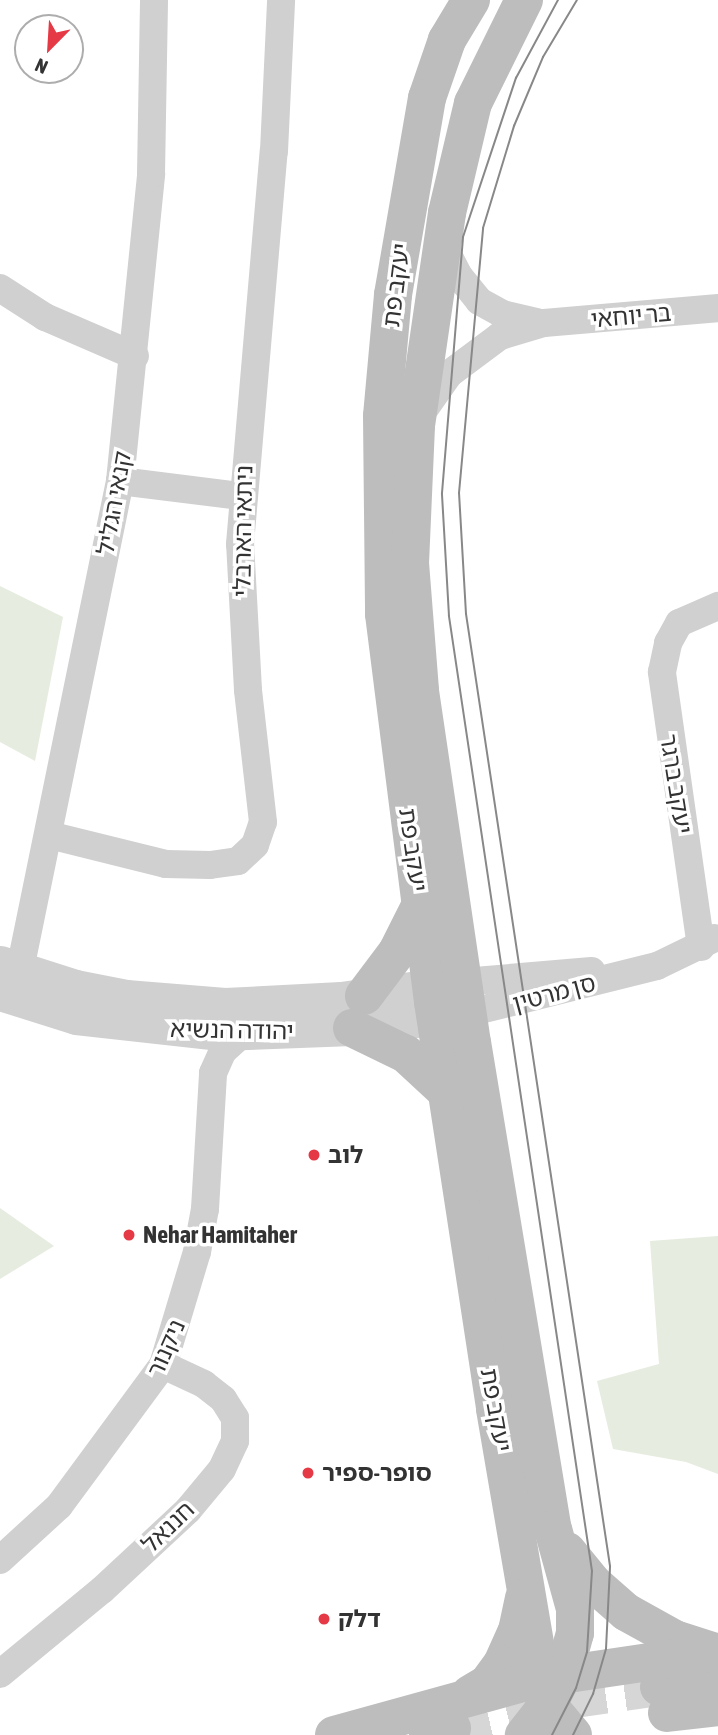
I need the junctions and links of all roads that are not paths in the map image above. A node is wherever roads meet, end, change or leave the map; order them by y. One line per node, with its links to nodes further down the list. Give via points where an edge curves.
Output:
1 (154, 0): 9 (street, קנאי הגליל, via 151,174)
2 (281, 0): 12 (street, ניתאי הארבלי, via 274,151)
3 (465, 6): 15 (main road, יעקב פת, via 436,66 420,124 392,306 382,416 384,614)
4 (517, 6): 5 (main road, יעקב פת, via 473,103)
5 (442, 243): 8 (street, בר יוחאי, via 459,276 484,304 507,316); 10 (main road, יעקב פת)
6 (0, 288): 9 (street, via 45,317)
7 (718, 308): 8 (street, בר יוחאי)
8 (544, 323): 10 (street, בר יוחאי, via 500,336 474,351 438,387)
9 (135, 356): 11 (street, קנאי הגליל)
10 (416, 426): 18 (main road, יעקב פת, via 412,624)
11 (120, 481): 12 (street); 14 (street, קנאי הגליל)
12 (242, 496): 14 (street, ניתאי הארבלי, via 242,615 263,796 263,822 255,845 238,861 166,864)
13 (718, 606): 16 (street, יעקב ברגר, via 679,623 668,643 662,672 663,705)
14 (48, 835): 17 (street, קנאי הגליל)
15 (420, 906): 18 (main road, יעקב פת); 19 (main road)
16 (712, 945): 18 (street, סן מרטין, via 640,970)
17 (9, 981): 19 (street, יהודה הנשיא, via 169,1002 275,1004); 20 (street, יהודה הנשיא, via 76,1017)
18 (450, 1000): 19 (street, יהודה הנשיא); 23 (main road, יעקב פת); 25 (main road, יעקב פת)
19 (358, 1012): 21 (street, יהודה הנשיא); 23 (main road)
20 (173, 1031): 21 (street, יהודה הנשיא); 22 (street, ניקנור, via 198,1053)
21 (243, 1034): 22 (street, ניקנור, via 219,1058)
22 (210, 1084): 24 (street, ניקנור, via 201,1231 184,1308)
23 (446, 1092): 27 (main road, יעקב פת)
24 (163, 1365): 26 (street, ניקנור, via 59,1506); 29 (street, חננאל, via 204,1384 223,1399 235,1419 235,1441 222,1469 188,1510 102,1590)
25 (553, 1529): 28 (main road, via 582,1571 626,1612 675,1639); 31 (main road, יעקב פת, via 575,1609 575,1633)
26 (0, 1560)
27 (524, 1563): 31 (main road, יעקב פת); 33 (main road, via 523,1601 514,1640 492,1678)
28 (718, 1652): 31 (main road)
29 (0, 1674)
30 (718, 1679): 32 (main road, via 663,1700)
31 (551, 1685): 33 (main road); 35 (main road, יעקב פת); 36 (main road, יעקב פת)
32 (718, 1707)
33 (449, 1719): 34 (main road)
34 (334, 1735)
35 (524, 1735)
36 (573, 1735)

